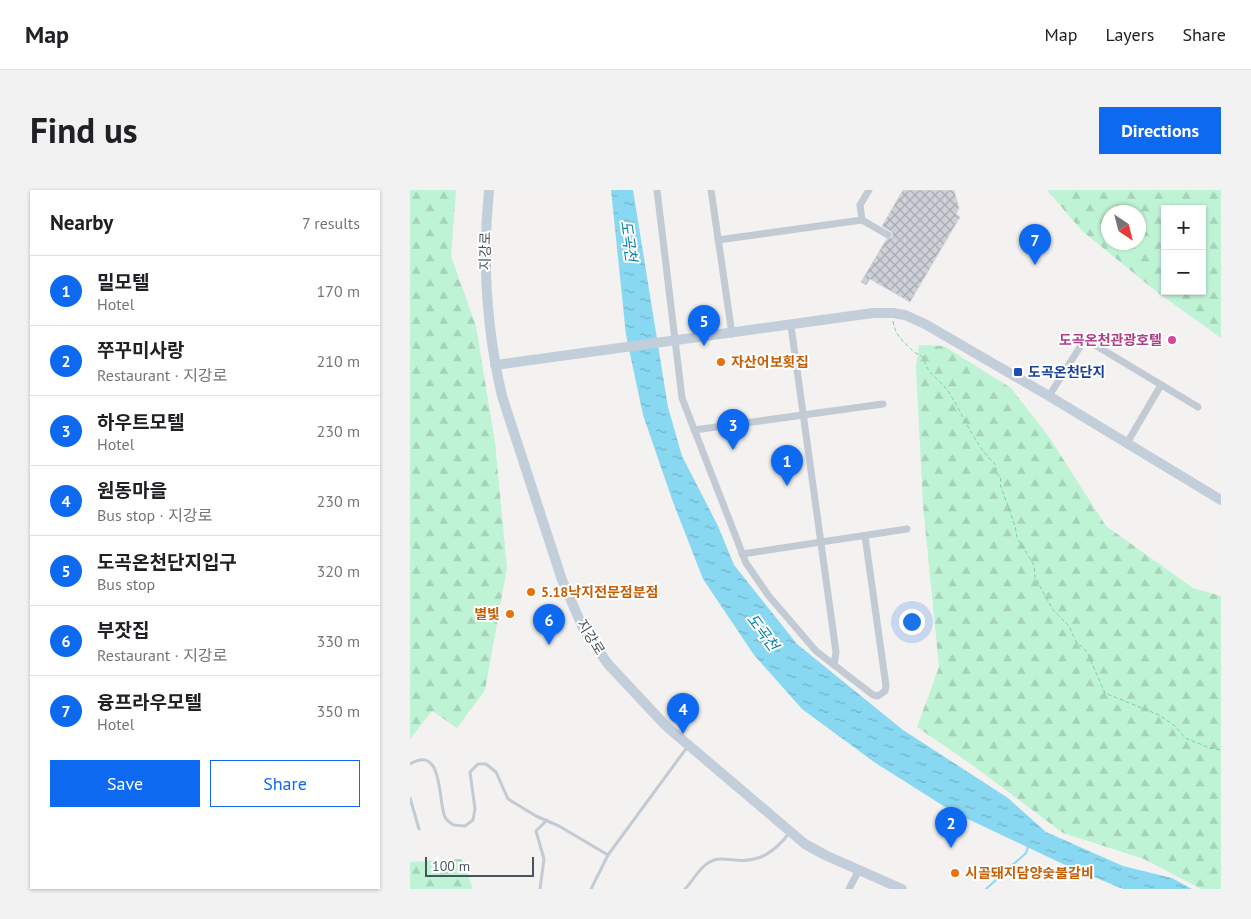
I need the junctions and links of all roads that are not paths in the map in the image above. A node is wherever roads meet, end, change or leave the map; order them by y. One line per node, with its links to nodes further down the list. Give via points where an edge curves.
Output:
1 (489, 190): 11 (main road, 지강로, via 484,277)
2 (658, 190): 10 (street)
3 (711, 190): 7 (street)
4 (869, 190): 5 (street, via 860,205)
5 (862, 220): 6 (street); 7 (street)
6 (888, 235)
7 (718, 240): 9 (street)
8 (791, 326): 9 (main road); 13 (main road, via 873,313 905,315); 16 (street)
9 (732, 334): 10 (main road)
10 (674, 339): 11 (main road); 17 (street, via 682,398)
11 (495, 366): 25 (main road, 지강로, via 562,580 584,630 621,680)
12 (1161, 384): 13 (street, via 1085,340); 15 (street); 18 (street)
13 (1049, 396): 18 (main road)
14 (883, 404): 16 (street)
15 (1198, 406)
16 (803, 415): 17 (street); 22 (street)
17 (694, 430): 23 (street)
18 (1127, 443): 19 (main road)
19 (1221, 500)
20 (907, 529): 21 (street)
21 (865, 536): 22 (street); 24 (street, via 885,692 874,695)
22 (821, 543): 23 (street); 24 (street, via 836,652)
23 (742, 554): 24 (street, via 768,595 816,651)
24 (834, 665)
25 (688, 746): 30 (main road, 지강로); 31 (lane)
26 (410, 764): 28 (lane, via 420,760 434,768 440,781 445,816 454,825 465,826 473,820 475,809 470,772 481,763 492,768 508,799)
27 (410, 798): 29 (lane)
28 (547, 820): 31 (lane); 33 (lane, via 536,831 544,859)
29 (419, 829)
30 (790, 832): 32 (main road, 지강로, via 816,851); 35 (lane, via 780,846 763,858 747,861 722,857 709,862)
31 (608, 855): 34 (lane)
32 (859, 870): 36 (street); 37 (main road, 지강로)
33 (540, 889)
34 (591, 889)
35 (685, 889)
36 (849, 889)
37 (902, 889)

